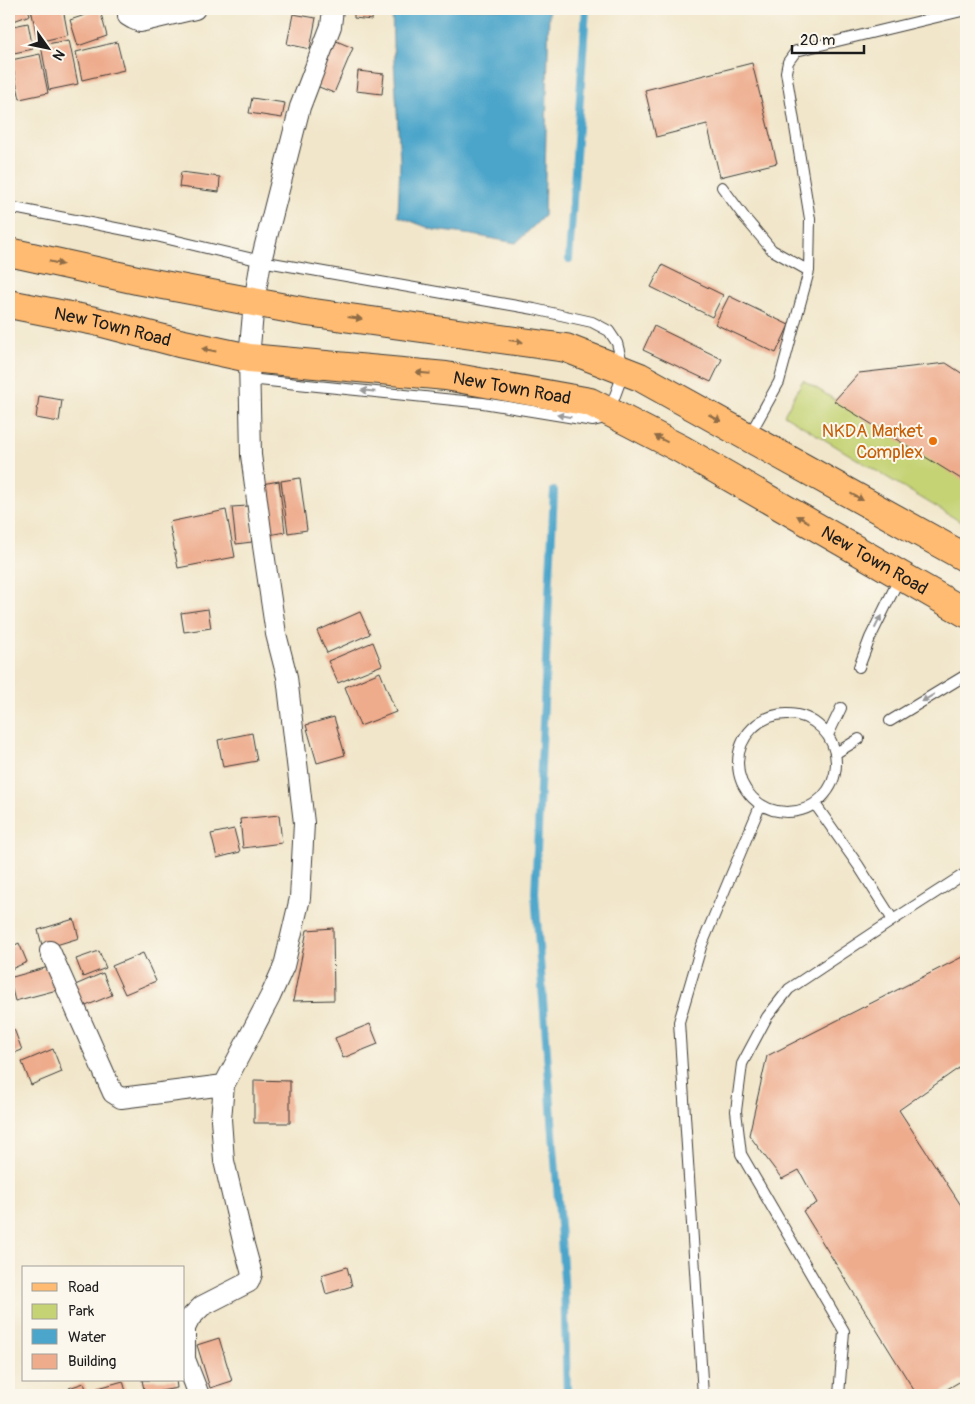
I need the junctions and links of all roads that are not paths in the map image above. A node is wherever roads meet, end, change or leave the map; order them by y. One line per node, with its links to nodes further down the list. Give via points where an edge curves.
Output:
1 (128, 9): 2 (street, via 128,16 140,22)
2 (195, 9)
3 (333, 9): 8 (street, via 331,26 300,107)
4 (966, 10): 9 (lane, via 796,51 788,62 786,72 810,219)
5 (722, 187): 9 (lane, via 772,250)
6 (9, 206): 8 (lane)
7 (9, 252): 10 (main road, one-way to 10)
8 (261, 261): 10 (street); 13 (lane, via 592,322 610,331 617,343)
9 (809, 271): 15 (lane, via 779,382)
10 (254, 302): 12 (street); 13 (main road, one-way to 13, via 566,348)
11 (9, 304): 12 (main road, New Town Road, one-way to 11, via 179,343 95,321)
12 (249, 369): 14 (main road, New Town Road, one-way to 12, via 590,402 446,376); 31 (street, via 251,455 276,634 287,677 304,823 300,898 284,966)
13 (624, 371): 14 (lane); 15 (main road, one-way to 15)
14 (609, 412): 17 (main road, New Town Road, one-way to 14, via 681,449)
15 (748, 437): 16 (main road, one-way to 16)
16 (966, 558)
17 (900, 575): 18 (main road, New Town Road); 19 (lane, one-way to 17)
18 (966, 613)
19 (859, 667)
20 (966, 675): 22 (lane, one-way to 22)
21 (841, 708): 23 (lane)
22 (890, 721)
23 (828, 735): 25 (lane); 27 (lane, via 814,722 796,714 777,715 759,723 746,737 738,755 738,774 746,792)
24 (859, 739): 25 (lane)
25 (836, 753): 26 (lane, via 836,772 829,790)
26 (815, 804): 27 (lane, via 798,812 778,812); 29 (lane)
27 (760, 806): 33 (lane, via 701,947 679,1022)
28 (966, 873): 29 (lane)
29 (893, 920): 34 (lane, via 789,989 742,1064 736,1111 741,1154 844,1331)
30 (50, 951): 31 (street, via 117,1097)
31 (224, 1084): 32 (street, via 221,1119 224,1161 252,1274 249,1282 202,1306 185,1328 185,1360)
32 (199, 1395)
33 (703, 1395)
34 (840, 1395)

